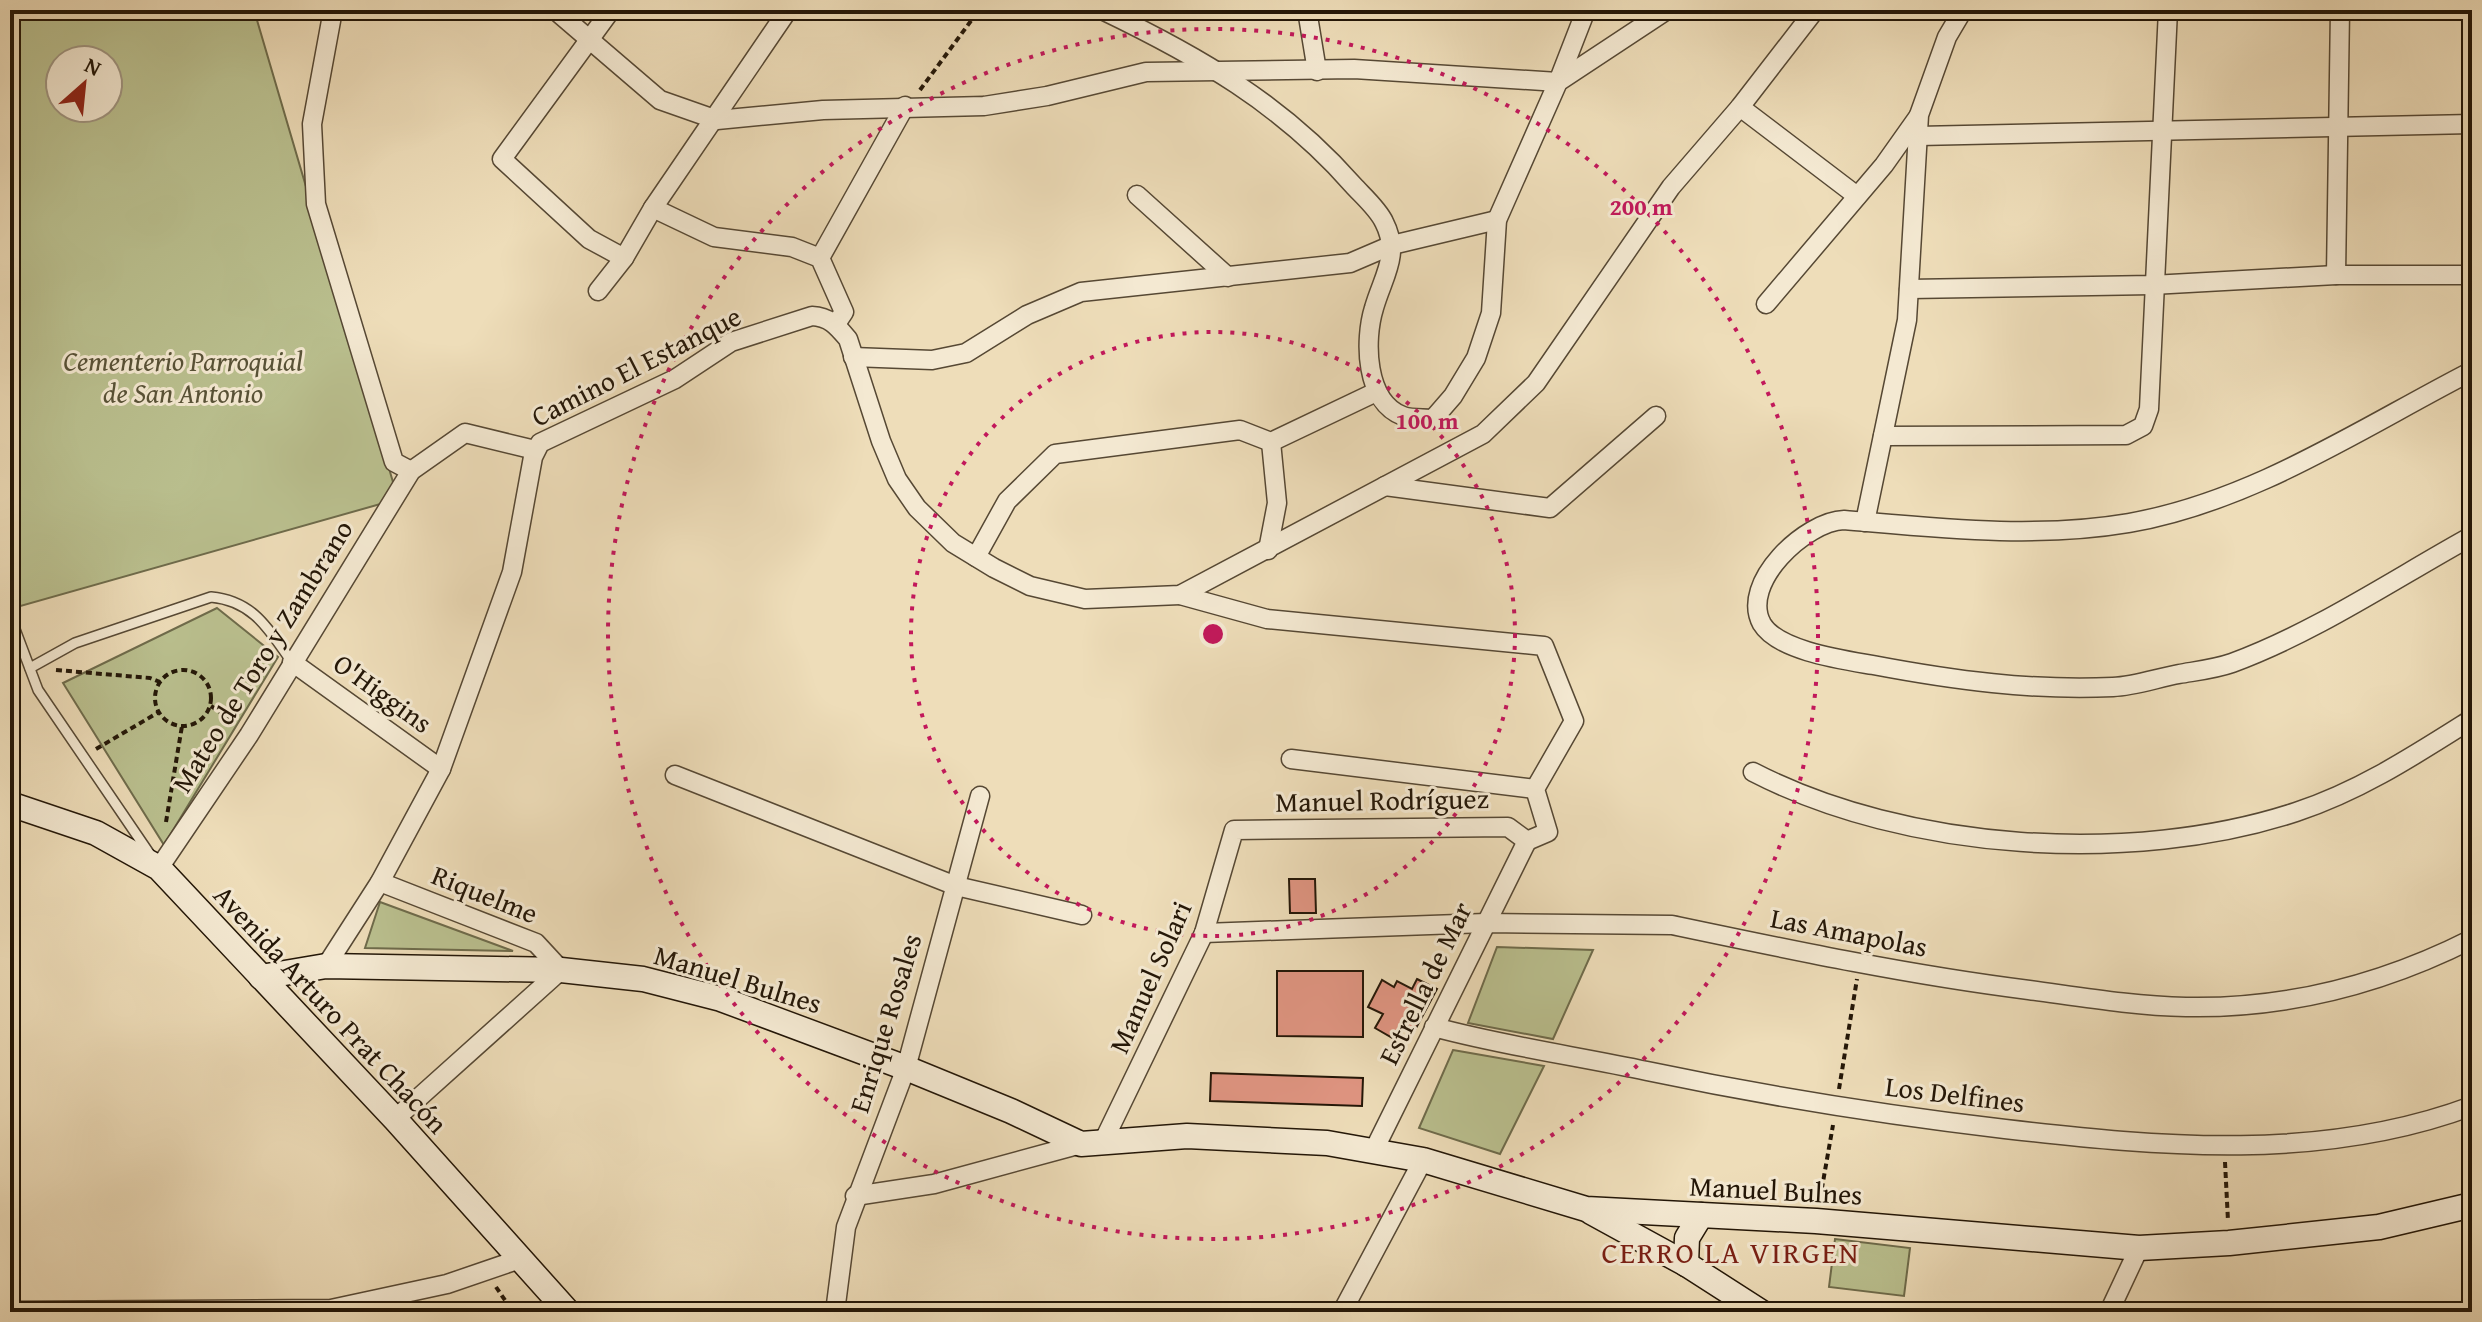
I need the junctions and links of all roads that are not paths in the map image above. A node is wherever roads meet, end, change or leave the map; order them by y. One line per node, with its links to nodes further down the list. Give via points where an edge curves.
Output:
1 (333, 10): 47 (street, via 312,124 316,204 394,462)
2 (555, 10): 13 (street)
3 (611, 10): 13 (street)
4 (788, 10): 20 (street)
5 (1102, 10): 14 (street)
6 (1307, 10): 15 (street)
7 (1586, 10): 16 (street)
8 (1667, 10): 16 (street)
9 (1815, 10): 18 (street)
10 (1963, 10): 19 (street, via 1947,37)
11 (2168, 10): 23 (street)
12 (2340, 10): 22 (street)
13 (591, 40): 20 (street, via 660,100); 30 (street, via 502,159 589,239)
14 (1217, 71): 15 (street); 17 (street, via 1146,72 984,106); 29 (street, via 1290,120 1384,220)
15 (1317, 71): 16 (street, via 1415,71)
16 (1558, 82): 28 (street)
17 (905, 106): 20 (street); 31 (street)
18 (1740, 107): 26 (street); 48 (street, via 1671,187 1536,383 1483,434)
19 (1919, 115): 24 (street); 26 (street)
20 (717, 120): 27 (street)
21 (2472, 124): 22 (street)
22 (2339, 127): 23 (street); 32 (street)
23 (2160, 131): 24 (street); 35 (street)
24 (1918, 136): 36 (street)
25 (1137, 195): 34 (street)
26 (1857, 196): 38 (street)
27 (653, 208): 30 (street); 31 (street, via 714,237 792,247)
28 (1497, 220): 29 (street); 42 (street, via 1491,313 1476,358 1453,396 1433,419 1401,416)
29 (1392, 245): 34 (street, via 1350,263); 42 (street, via 1392,264 1373,309 1368,343)
30 (624, 258): 37 (street)
31 (820, 258): 39 (street, via 844,312)
32 (2336, 275): 33 (street); 35 (street)
33 (2472, 275)
34 (1228, 277): 40 (street, via 1081,292 1027,315 966,353 932,360)
35 (2152, 285): 36 (street); 44 (street, via 2149,409 2136,431)
36 (1909, 289): 44 (street)
37 (598, 291)
38 (1766, 304)
39 (836, 324): 40 (street); 46 (street, Camino El Estanque, via 812,316 731,342 675,379 547,437)
40 (853, 357): 52 (street, via 905,493 953,543)
41 (2472, 371): 49 (street, via 2281,474 2130,523 1969,530)
42 (1376, 392): 45 (street)
43 (1656, 416): 48 (street, via 1550,508)
44 (1883, 436): 49 (street)
45 (1271, 442): 51 (street, via 1277,503); 52 (street, via 1240,430 1055,454 1007,501)
46 (535, 450): 47 (street, via 465,433); 59 (street, Camino El Estanque, via 512,572)
47 (411, 471): 55 (street, Mateo de Toro y Zambrano)
48 (1385, 486): 51 (street)
49 (1865, 522): 50 (street, via 1816,526 1765,576 1757,605 1763,625 1775,638 1855,662 1960,682 2115,687 2230,664 2306,629)
50 (2472, 536)
51 (1268, 550): 53 (street)
52 (976, 557): 53 (street, via 1030,586 1085,599)
53 (1180, 595): 62 (street, via 1267,619 1544,646 1574,721)
54 (10, 616): 56 (lane)
55 (292, 662): 56 (lane, via 255,612 232,599 211,597 75,643); 59 (street, O'Higgins); 67 (street, Mateo de Toro y Zambrano)
56 (30, 668): 67 (lane, via 38,690)
57 (2472, 719): 60 (street, via 2376,779 2297,812 2220,832 2149,840 2008,839 1909,826 1817,801)
58 (1291, 759): 62 (street)
59 (441, 769): 68 (street, Camino El Estanque)
60 (1753, 772)
61 (675, 775): 69 (street)
62 (1535, 789): 66 (street, Estrella de Mar, via 1548,832)
63 (980, 796): 69 (street, Enrique Rosales)
64 (10, 804): 67 (street, Avenida Arturo Prat Chacón, via 96,833)
65 (1234, 830): 66 (street, Manuel Rodríguez, via 1508,827); 72 (street, Manuel Solari)
66 (1527, 841): 71 (street, Estrella de Mar)
67 (159, 868): 76 (street, Avenida Arturo Prat Chacón)
68 (380, 882): 74 (street, Camino El Estanque); 75 (street, Riquelme, via 536,943)
69 (956, 886): 70 (street); 78 (street, Enrique Rosales)
70 (1082, 915)
71 (1486, 923): 72 (street, Las Amapolas); 73 (street, Las Amapolas, via 1672,925 1924,977 2188,1007 2261,1004 2334,991 2411,967); 77 (street, Estrella de Mar)
72 (1204, 933): 81 (street, Manuel Solari)
73 (2472, 939)
74 (326, 966): 75 (street, Manuel Bulnes); 76 (street, Manuel Bulnes)
75 (561, 970): 78 (street, Manuel Bulnes, via 682,988); 80 (street)
76 (261, 977): 80 (street, Avenida Arturo Prat Chacón)
77 (1434, 1027): 79 (street, Los Delfines, via 1876,1114 2149,1144 2224,1146 2344,1138); 82 (street, Estrella de Mar)
78 (906, 1068): 81 (street, Manuel Bulnes); 84 (street, Enrique Rosales)
79 (2472, 1106)
80 (395, 1119): 89 (street, Avenida Arturo Prat Chacón)
81 (1092, 1143): 82 (street, Manuel Bulnes, via 1234,1136); 84 (street, Manuel Bulnes, via 934,1184)
82 (1374, 1150): 83 (street, Manuel Bulnes)
83 (1423, 1160): 86 (street, Manuel Bulnes); 97 (street)
84 (855, 1196): 96 (street, Enrique Rosales, via 839,1259)
85 (2472, 1205): 88 (street, Manuel Bulnes, via 2379,1227)
86 (1586, 1209): 87 (street, Manuel Bulnes); 90 (street)
87 (1701, 1215): 88 (street, Manuel Bulnes); 90 (street, via 1687,1238)
88 (2139, 1248): 99 (street)
89 (520, 1259): 92 (street, via 409,1294); 95 (street, Avenida Arturo Prat Chacón)
90 (1686, 1264): 91 (street)
91 (1734, 1304): 98 (street)
92 (331, 1310): 94 (street)
93 (10, 1311): 94 (street)
94 (93, 1311)
95 (568, 1312)
96 (835, 1312)
97 (1342, 1312)
98 (1761, 1312)
99 (2109, 1312)

